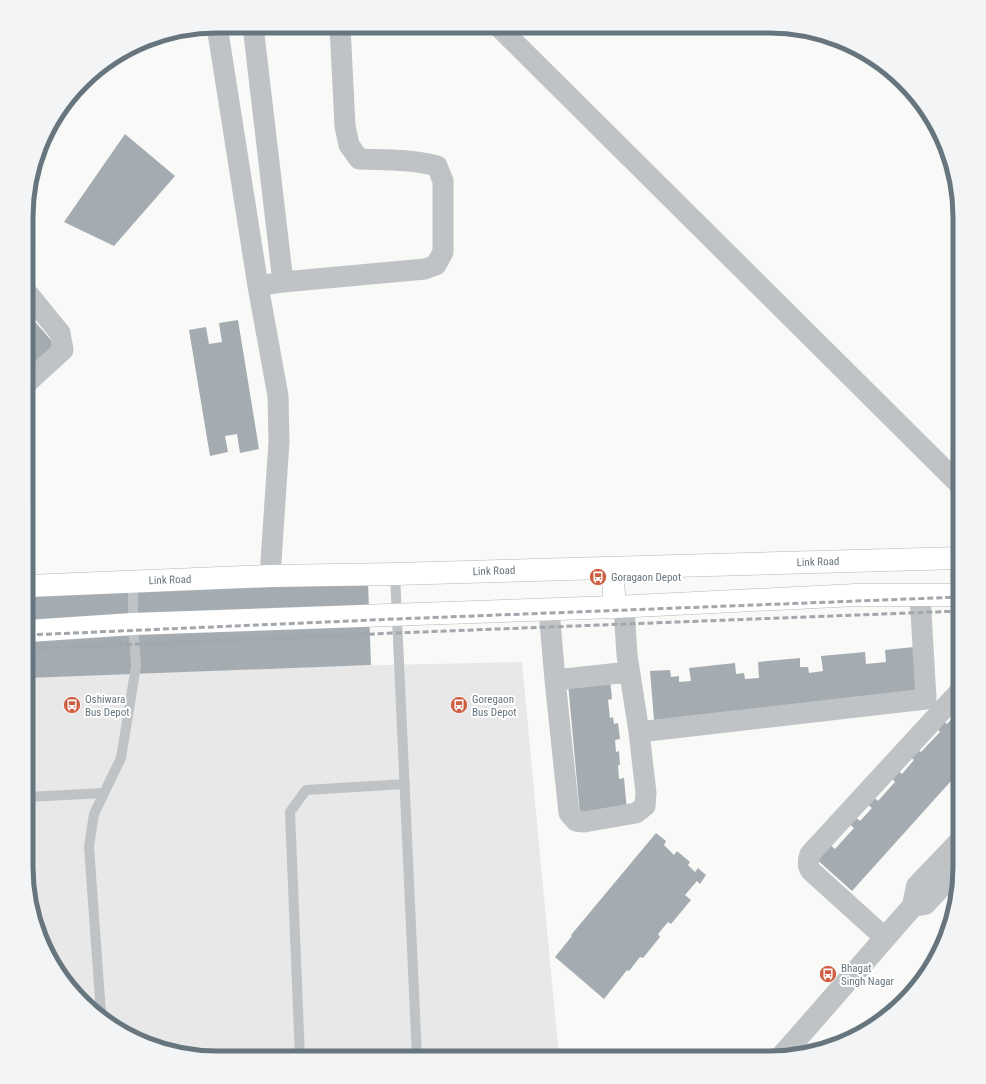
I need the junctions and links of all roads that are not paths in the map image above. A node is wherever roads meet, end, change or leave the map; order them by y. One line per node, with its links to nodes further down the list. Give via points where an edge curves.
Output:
1 (218, 33): 6 (street)
2 (255, 33): 5 (street)
3 (340, 33): 5 (street, via 349,145 359,159 404,160 437,166 443,180 443,252 436,265 425,269)
4 (505, 33): 9 (street)
5 (283, 282): 6 (street)
6 (258, 286): 14 (street, via 278,396 279,442)
7 (33, 300): 8 (street, via 60,333 62,350)
8 (33, 376)
9 (953, 478)
10 (953, 558): 11 (main road, Link Road)
11 (856, 561): 12 (main road, Link Road); 17 (main road)
12 (612, 568): 13 (main road, Link Road); 20 (main road)
13 (395, 574): 14 (main road, Link Road); 22 (lane)
14 (270, 576): 15 (main road, Link Road)
15 (133, 581): 16 (main road, Link Road); 23 (lane)
16 (33, 586)
17 (856, 595): 18 (main road); 20 (main road)
18 (920, 595): 19 (main road); 28 (street)
19 (953, 595)
20 (620, 607): 21 (main road); 25 (street)
21 (549, 610): 22 (main road); 26 (street)
22 (397, 615): 23 (main road); 30 (lane)
23 (133, 624): 24 (main road); 31 (lane, via 136,666 121,758)
24 (33, 631)
25 (629, 672): 26 (street); 29 (street)
26 (555, 680): 29 (street, via 569,813 576,821 584,822 636,813 645,806 646,793)
27 (953, 694): 28 (street)
28 (932, 706): 29 (street); 36 (street, via 810,854 808,861 811,871)
29 (639, 732)
30 (405, 784): 39 (lane, via 306,790 290,812); 40 (lane)
31 (104, 793): 32 (lane); 37 (lane, via 94,814 89,847)
32 (33, 797)
33 (953, 847): 35 (street, via 916,886)
34 (953, 874): 35 (street, via 925,904)
35 (913, 906): 36 (street)
36 (885, 938): 38 (street)
37 (101, 1009)
38 (787, 1050)
39 (300, 1051)
40 (417, 1051)

